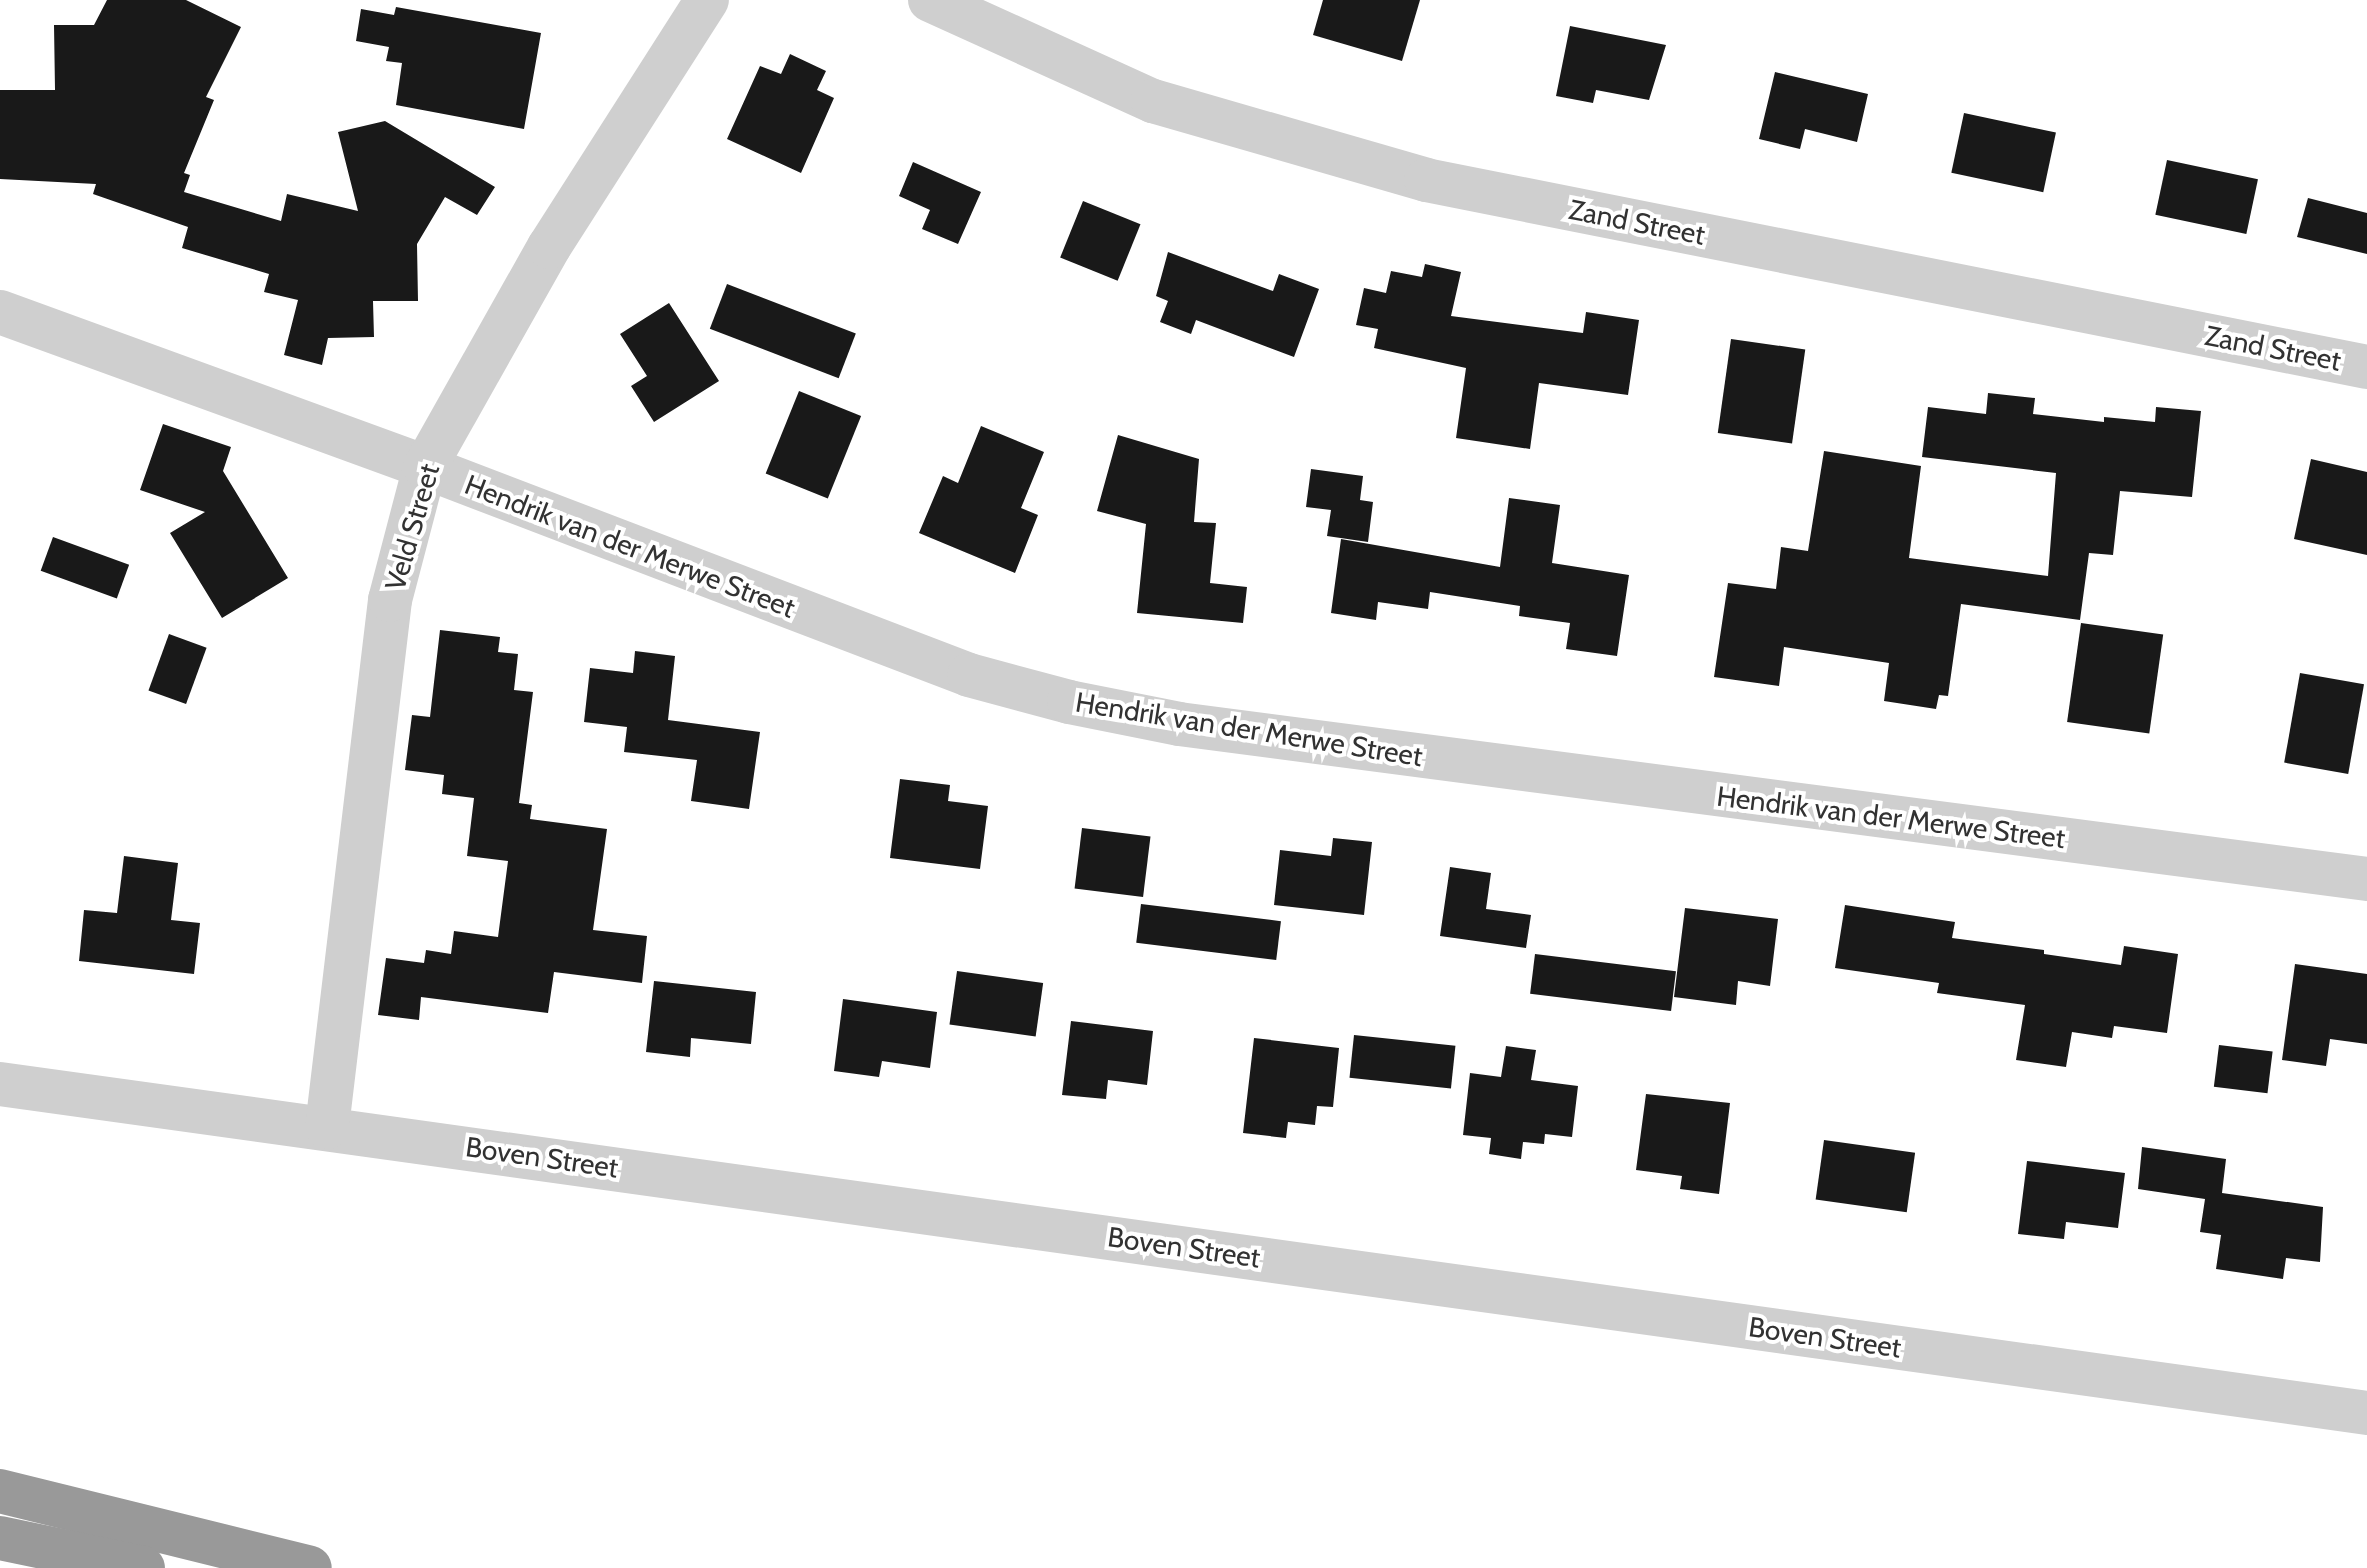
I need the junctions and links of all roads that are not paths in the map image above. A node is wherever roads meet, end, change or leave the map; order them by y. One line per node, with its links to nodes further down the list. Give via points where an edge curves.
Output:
1 (707, 0): 5 (street, Veld Street, via 549,247)
2 (930, 0): 4 (street, Zand Street, via 1153,101 1426,180)
3 (0, 312): 5 (street, Hendrik van der Merwe Street)
4 (2367, 367)
5 (425, 467): 6 (street, Hendrik van der Merwe Street, via 969,675 1069,702 1179,724); 8 (street, Veld Street, via 390,600)
6 (2367, 879)
7 (0, 1084): 8 (street, Boven Street)
8 (327, 1127): 9 (street, Boven Street)
9 (2367, 1413)
10 (0, 1491): 13 (highway)
11 (0, 1538): 12 (highway)
12 (143, 1568)
13 (310, 1568)

